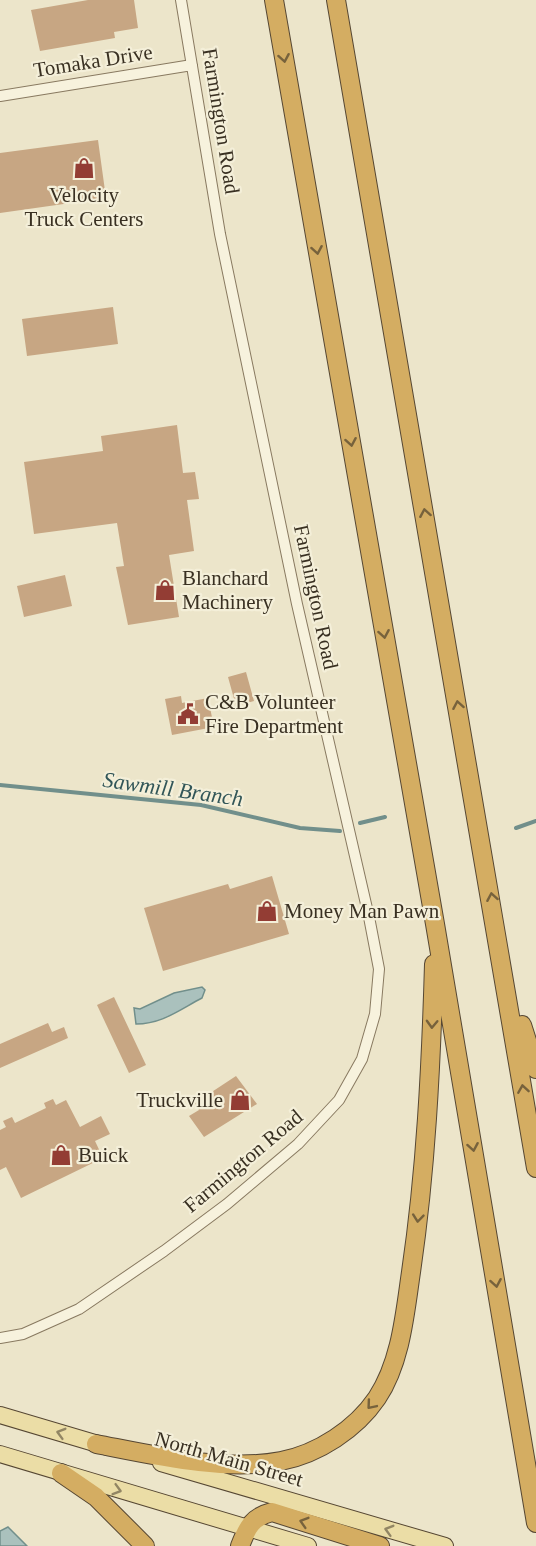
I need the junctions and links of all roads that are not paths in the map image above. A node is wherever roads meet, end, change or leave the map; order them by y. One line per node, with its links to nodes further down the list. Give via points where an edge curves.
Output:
1 (181, 0): 4 (street, Farmington Road)
2 (274, 0): 6 (highway, one-way to 6)
3 (336, 0): 7 (highway, one-way to 3)
4 (192, 65): 5 (street, Tomaka Drive); 10 (street, Farmington Road, via 222,245 297,604 369,917 379,969 375,1014 362,1059 339,1100 298,1144 227,1204 79,1309 23,1334)
5 (0, 96)
6 (435, 924): 12 (highway, one-way to 12, via 432,1050 417,1230 397,1352 377,1397 354,1425 321,1447 281,1461 231,1463 166,1457); 15 (highway, one-way to 15)
7 (503, 964): 8 (highway); 9 (highway, one-way to 7)
8 (536, 1069)
9 (536, 1168)
10 (0, 1338)
11 (0, 1415): 12 (main road, North Main Street, one-way to 11)
12 (96, 1444): 21 (main road, North Main Street, one-way to 12)
13 (0, 1455): 14 (main road)
14 (61, 1473): 16 (main road, one-way to 16); 17 (highway, via 96,1497)
15 (536, 1523)
16 (247, 1528): 18 (highway); 19 (main road); 20 (highway, one-way to 16, via 272,1512 258,1516)
17 (145, 1546)
18 (240, 1546)
19 (308, 1546)
20 (380, 1546)
21 (445, 1546)

